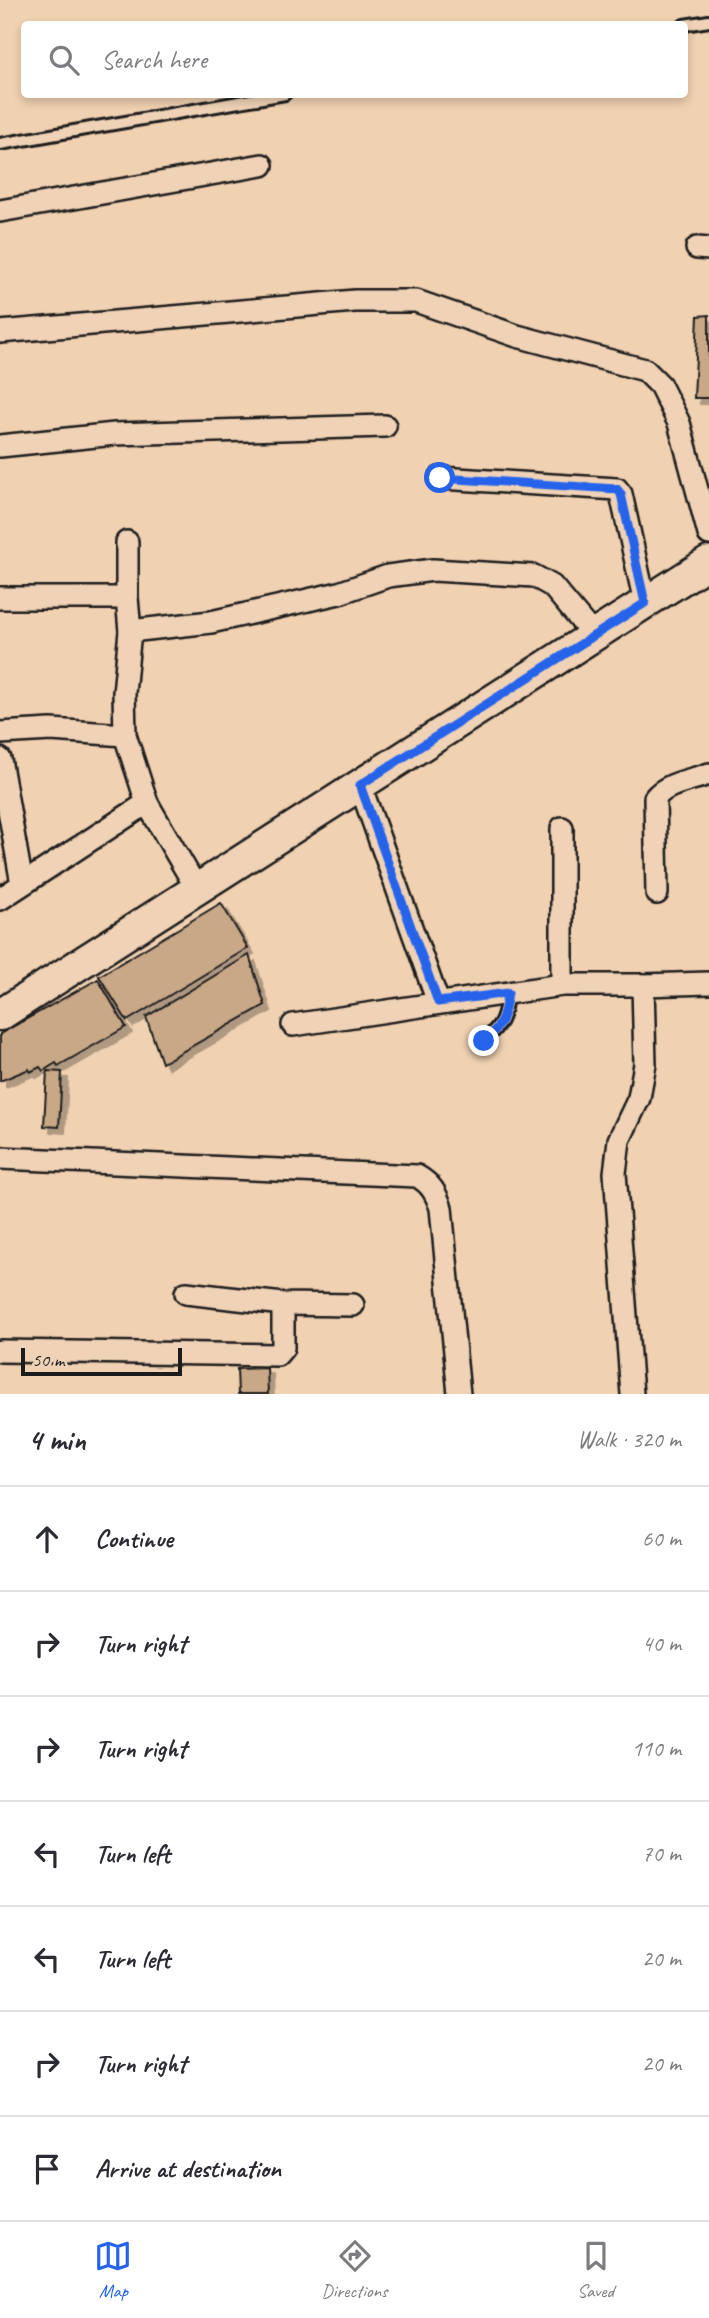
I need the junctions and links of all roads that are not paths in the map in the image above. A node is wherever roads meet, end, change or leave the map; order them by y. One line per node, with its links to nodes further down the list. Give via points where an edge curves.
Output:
1 (709, 21): 2 (lane)
2 (688, 24)
3 (262, 98): 4 (lane)
4 (0, 144)
5 (262, 165): 6 (street)
6 (0, 211)
7 (0, 332): 11 (street, via 355,301 416,301 517,336 645,370 660,386 679,423)
8 (385, 426): 9 (street, via 115,434)
9 (0, 446)
10 (440, 478): 16 (street, via 617,489)
11 (709, 534)
12 (127, 542): 15 (street)
13 (709, 562): 16 (street)
14 (0, 598): 15 (street)
15 (127, 598): 17 (street)
16 (645, 603): 18 (street)
17 (130, 631): 18 (street, via 211,622 339,593 388,576 433,570 534,576 552,586); 20 (street)
18 (594, 636): 23 (street)
19 (0, 733): 20 (street, via 51,730)
20 (125, 736): 24 (street)
21 (0, 758): 26 (street)
22 (709, 774): 28 (street, via 661,791 655,798)
23 (360, 785): 27 (street); 34 (street)
24 (147, 803): 26 (street); 27 (street)
25 (562, 828): 31 (street)
26 (22, 884): 29 (street)
27 (197, 889): 35 (street)
28 (657, 893)
29 (0, 899)
30 (709, 983): 32 (street)
31 (562, 985): 32 (street); 33 (street)
32 (643, 985): 44 (street, via 645,1064 639,1098 619,1140 615,1173)
33 (508, 993): 34 (street); 37 (lane, via 499,1027)
34 (438, 1002): 36 (street)
35 (0, 1014)
36 (293, 1025)
37 (484, 1041)
38 (0, 1158): 43 (street, via 417,1176 430,1185 441,1208)
39 (186, 1293): 40 (street)
40 (283, 1304): 41 (street); 42 (street, via 282,1348 277,1355)
41 (352, 1305)
42 (0, 1351)
43 (458, 1394)
44 (632, 1394)

